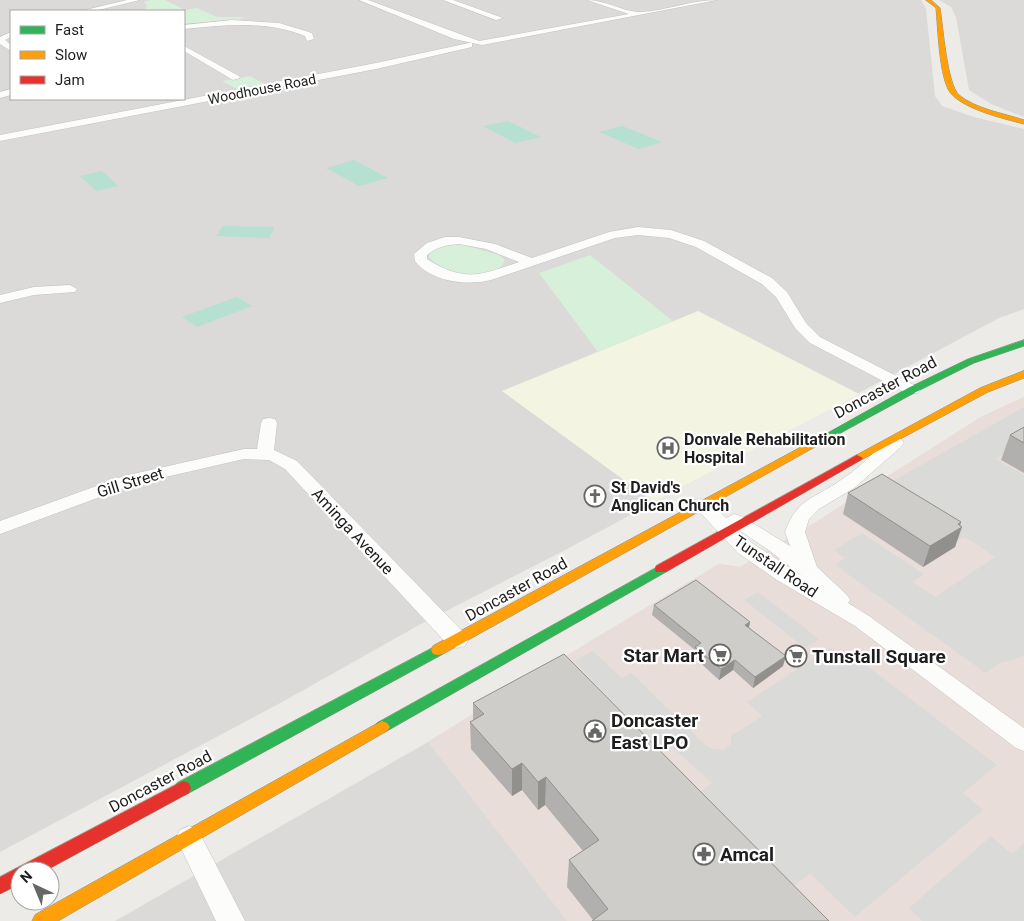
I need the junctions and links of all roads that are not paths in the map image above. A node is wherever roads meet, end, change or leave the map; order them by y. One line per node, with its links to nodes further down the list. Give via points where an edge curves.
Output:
1 (363, 0): 16 (street)
2 (446, 0): 11 (street)
3 (590, 0): 10 (street)
4 (714, 0): 10 (street, Woodhouse Road)
5 (928, 0): 20 (main road, via 938,8 952,90 977,108)
6 (134, 1): 7 (street); 8 (street)
7 (134, 9)
8 (90, 10)
9 (263, 12): 12 (street)
10 (638, 14): 16 (street, Woodhouse Road)
11 (499, 18)
12 (251, 23): 13 (street); 15 (street, via 286,25 309,35)
13 (185, 27)
14 (10, 35): 17 (street, via 0,40)
15 (310, 39)
16 (477, 44): 21 (street, Woodhouse Road, via 188,104)
17 (10, 48)
18 (185, 49): 19 (street)
19 (236, 78)
20 (1024, 122)
21 (0, 138)
22 (532, 262): 22 (street, via 486,278 465,280 441,274 420,258 420,254 428,247 460,240); 27 (street, via 626,232 650,231 682,238 776,288 800,325 815,340)
23 (70, 289): 24 (street, via 34,291)
24 (0, 299)
25 (1024, 343): 27 (main road, Doncaster Road, via 971,361)
26 (1024, 374): 29 (main road, via 984,390)
27 (912, 390): 31 (main road, Doncaster Road)
28 (269, 423): 30 (street)
29 (914, 426): 33 (main road); 34 (street, Tunstall Road, via 848,484 803,513 795,532)
30 (265, 454): 32 (street, Gill Street, via 244,454 130,480); 36 (street, Aminga Avenue, via 280,457 290,465)
31 (701, 504): 33 (street, Tunstall Road); 36 (main road, Doncaster Road)
32 (0, 528)
33 (734, 528): 34 (street, Tunstall Road, via 767,538); 35 (street, Tunstall Road, via 745,548); 38 (main road)
34 (807, 568): 35 (street, Tunstall Road)
35 (862, 621): 37 (street, Tunstall Road)
36 (456, 640): 39 (main road, Doncaster Road)
37 (1024, 741)
38 (189, 838): 40 (main road); 41 (street)
39 (47, 861)
40 (41, 921)
41 (231, 921)

